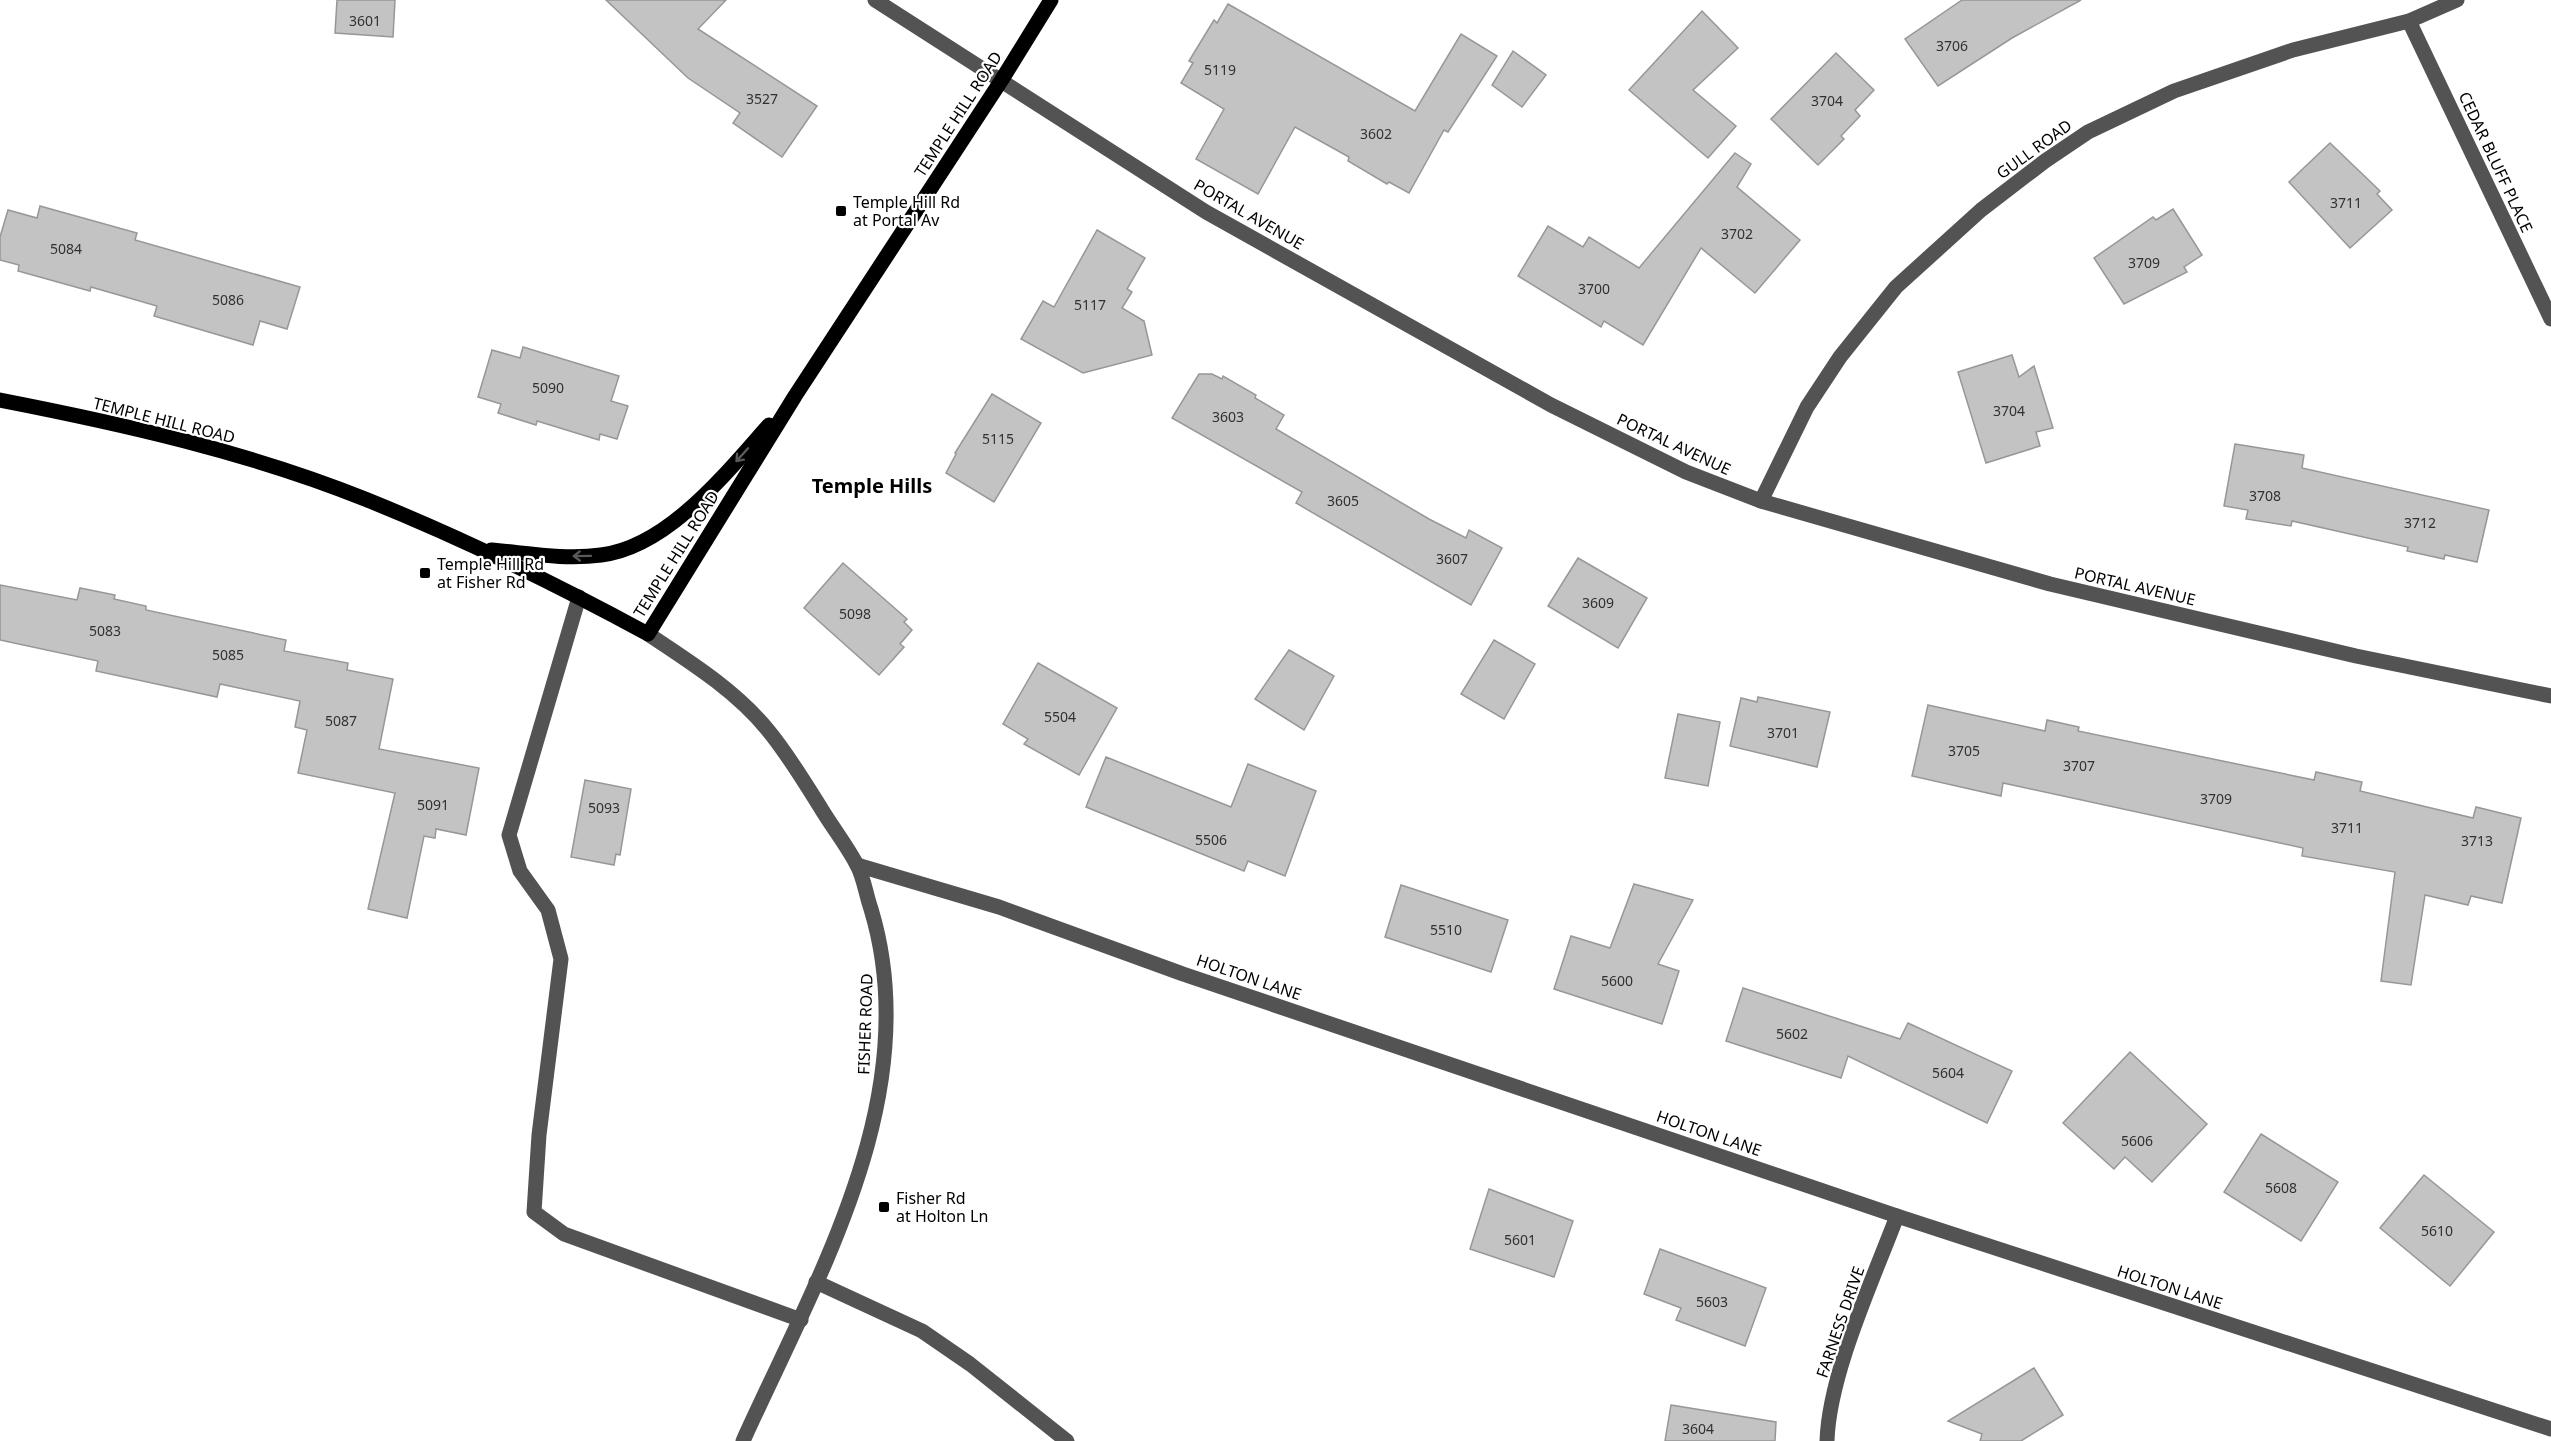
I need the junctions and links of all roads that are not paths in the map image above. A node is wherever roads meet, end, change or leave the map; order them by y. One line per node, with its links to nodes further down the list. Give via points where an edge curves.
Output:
1 (875, 0): 5 (street, PORTAL AVENUE)
2 (1051, 0): 5 (main road, TEMPLE HILL ROAD)
3 (2457, 0): 4 (street, GULL ROAD)
4 (2409, 21): 6 (street, CEDAR BLUFF PLACE); 9 (street, GULL ROAD, via 2294,50 2174,91 2088,132 2045,161 1981,210 1896,286 1840,357 1808,407)
5 (1001, 81): 7 (main road, TEMPLE HILL ROAD); 9 (street, PORTAL AVENUE, via 1206,212 1551,405 1686,472)
6 (2551, 319)
7 (795, 396): 10 (main road, one-way to 10, via 705,496 654,534 624,550 563,556); 12 (main road, TEMPLE HILL ROAD)
8 (0, 400): 10 (main road, TEMPLE HILL ROAD, via 206,446 363,498)
9 (1761, 501): 13 (street, PORTAL AVENUE, via 2050,584 2356,656)
10 (481, 549): 11 (main road, TEMPLE HILL ROAD)
11 (579, 597): 12 (main road, TEMPLE HILL ROAD); 17 (street, via 509,835 520,871 548,910 561,959 538,1136 534,1212 564,1234)
12 (648, 634): 14 (street, FISHER ROAD, via 712,677 767,729)
13 (2551, 696)
14 (857, 866): 15 (street, HOLTON LANE, via 999,907 1183,974); 16 (street, FISHER ROAD, via 881,943 887,986 883,1075 867,1154)
15 (1897, 1216): 18 (street, HOLTON LANE); 21 (street, FARNESS DRIVE, via 1846,1354 1827,1419)
16 (816, 1282): 17 (street, FISHER ROAD); 20 (street, via 922,1331)
17 (801, 1320): 19 (street, FISHER ROAD)
18 (2551, 1429)
19 (743, 1441)
20 (1067, 1441)
21 (1827, 1441)

